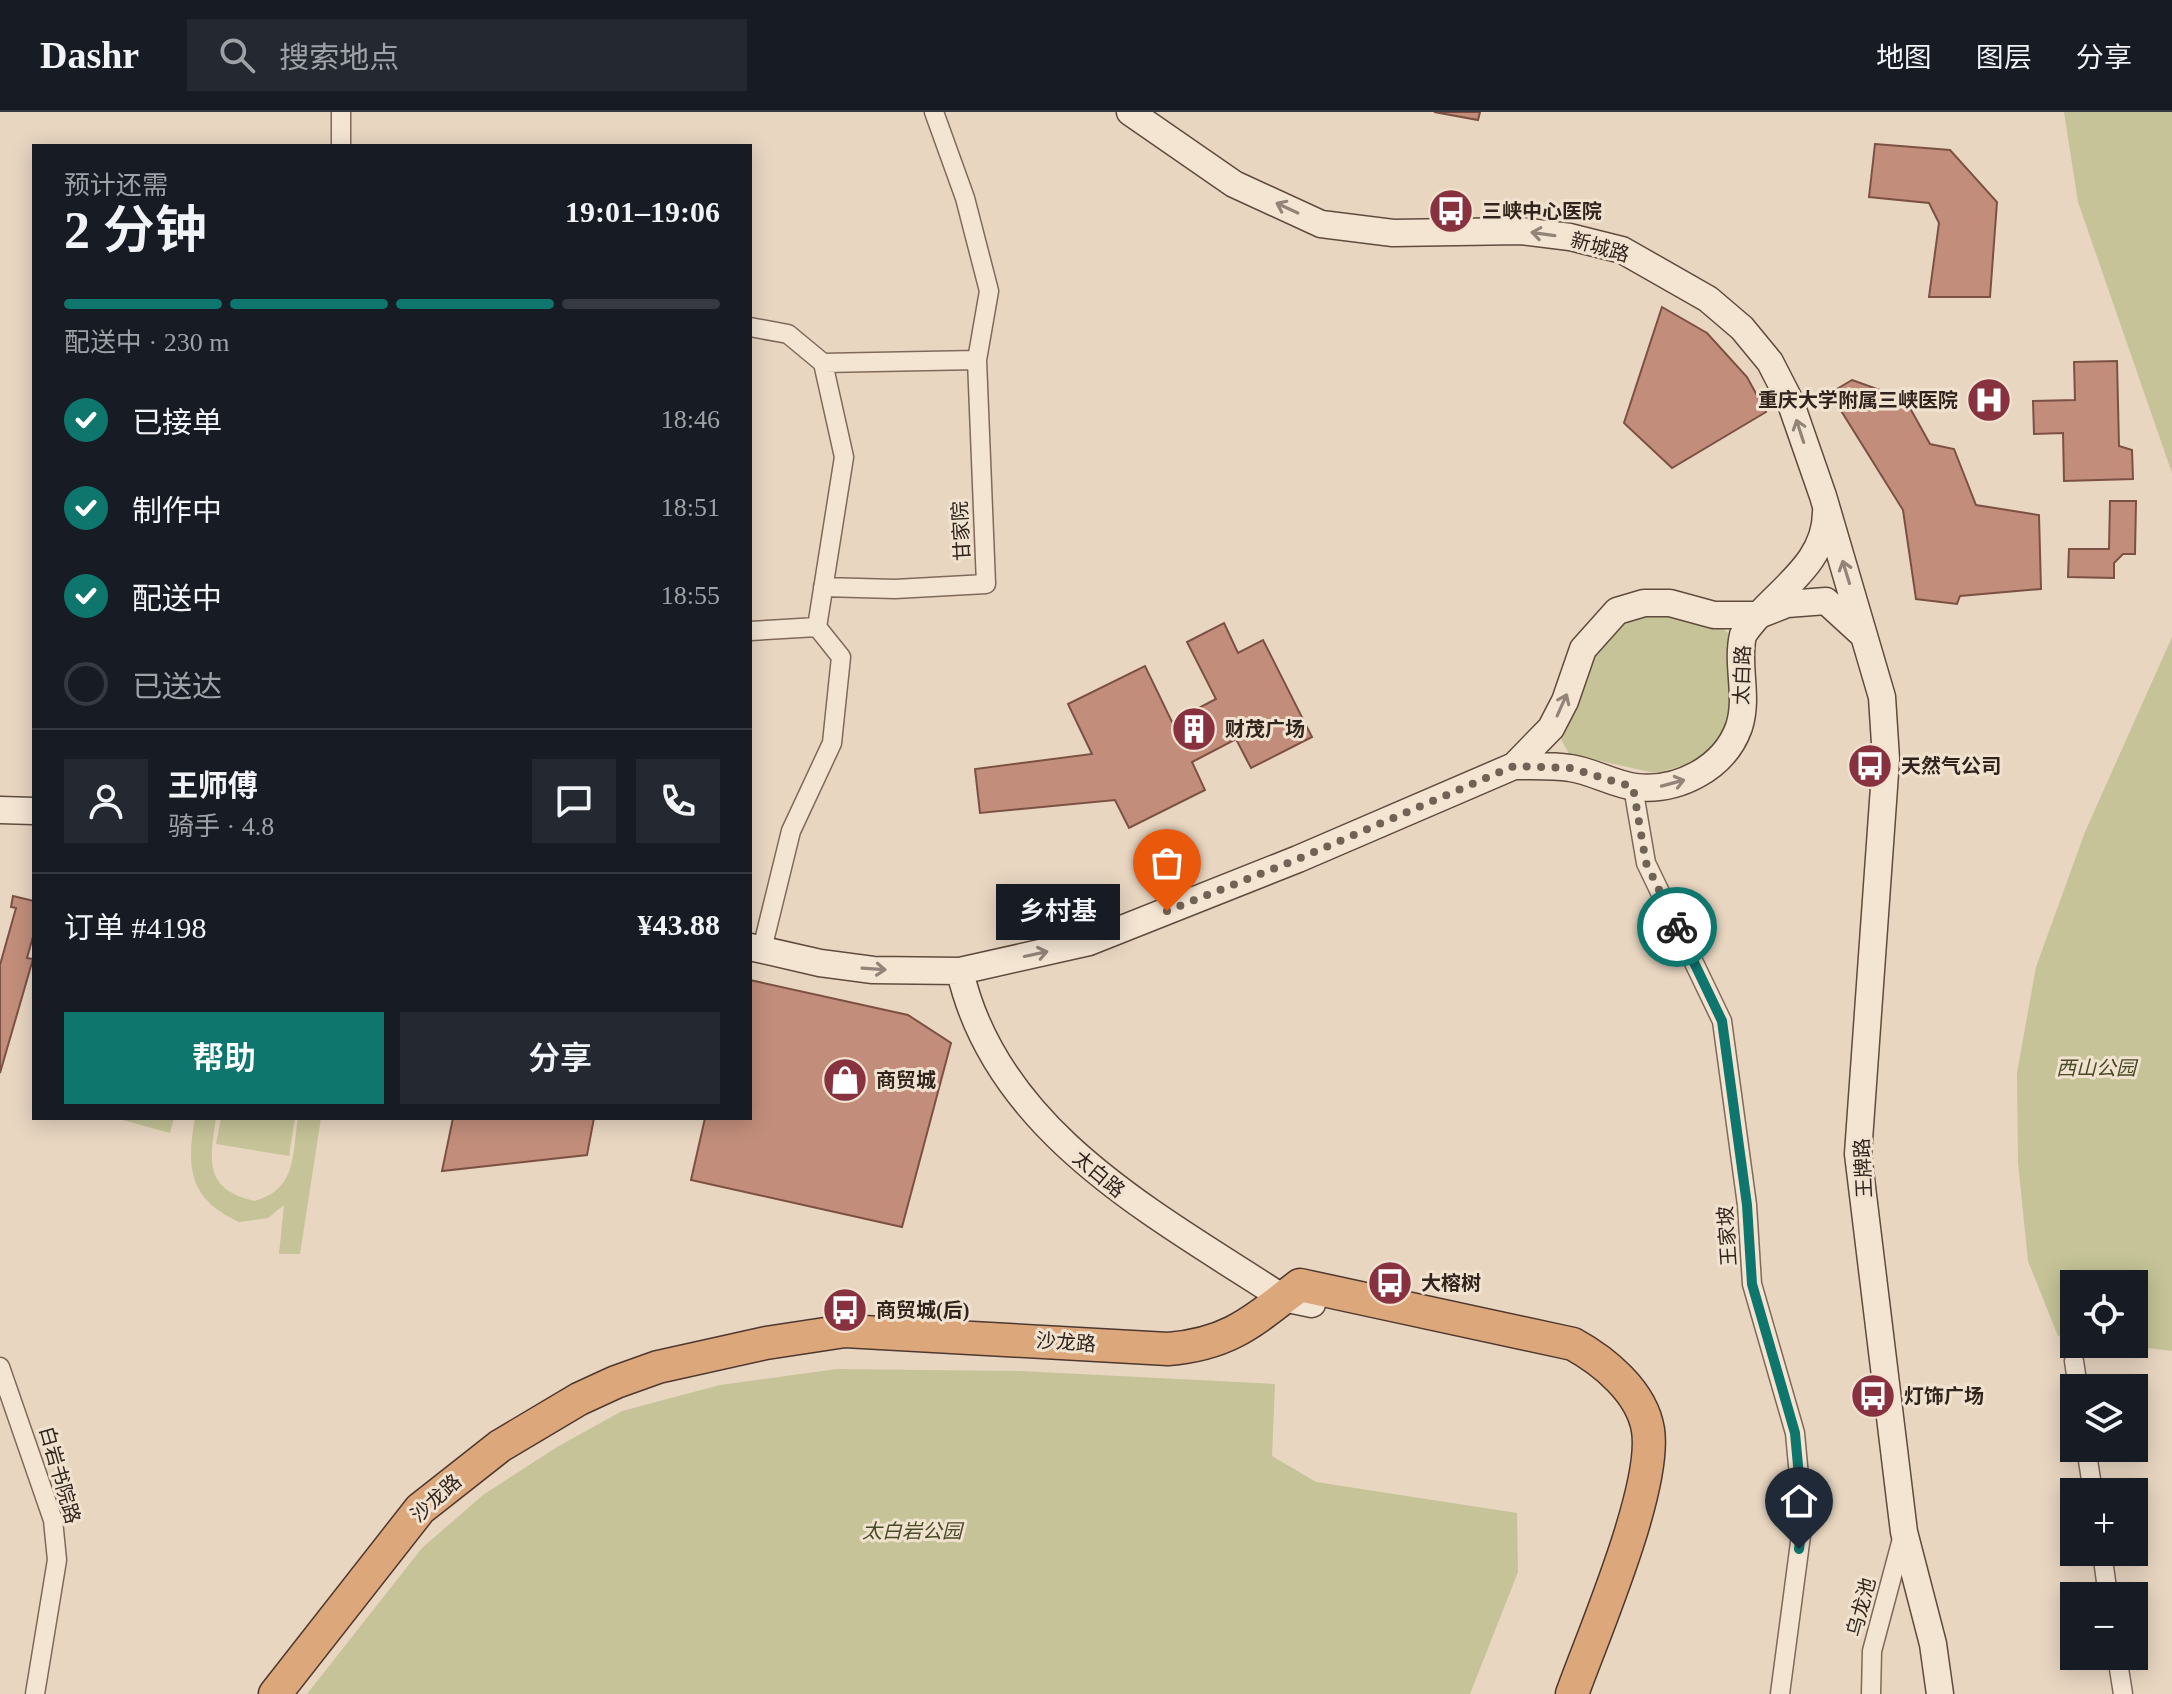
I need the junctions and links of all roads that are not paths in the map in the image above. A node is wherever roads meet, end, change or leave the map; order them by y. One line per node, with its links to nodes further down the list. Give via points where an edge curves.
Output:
1 (341, 112): 4 (street)
2 (934, 112): 6 (street, 甘家院, via 965,198 989,291)
3 (1130, 112): 8 (main road, 新城路, one-way to 3, via 1790,401 1770,362 1708,299 1649,263 1622,250 1521,231 1393,233 1321,224 1234,184)
4 (341, 144)
5 (752, 327): 7 (street, via 788,334)
6 (977, 360): 7 (street); 9 (street, 甘家院, via 986,584)
7 (823, 363): 9 (street, via 844,457)
8 (1826, 505): 10 (main road, 太白路, via 1814,556); 13 (main road, 新城路, one-way to 8)
9 (823, 587): 11 (street)
10 (1759, 615): 13 (main road, 太白路, via 1787,604 1826,601); 14 (main road, 太白路, one-way to 10, via 1551,728 1583,649 1617,611 1670,603 1714,615); 15 (main road, 太白路, one-way to 10, via 1665,787 1696,776 1721,756 1738,728 1745,696 1743,635)
11 (817, 627): 12 (street); 18 (street, via 841,657 832,743 791,831)
12 (752, 631)
13 (1866, 639): 26 (main road, 王牌路, via 1882,697 1886,759 1858,1154)
14 (1514, 766): 15 (main road, 太白路, via 1570,768); 19 (main road, 太白路, one-way to 14, via 1089,942)
15 (1633, 787): 33 (street, 王家坡, via 1646,863 1722,1021 1752,1284 1795,1433 1803,1520)
16 (0, 810): 17 (main road)
17 (32, 811)
18 (756, 948): 19 (main road, 太白路, one-way to 19, via 873,970)
19 (960, 971): 20 (main road, 太白路, via 985,1043 1069,1149 1111,1186)
20 (1240, 1270): 21 (main road, 太白路); 22 (main road, via 1250,1282 1249,1302)
21 (1298, 1296): 22 (highway, 沙龙路); 30 (highway, 沙龙路, via 1240,1352 1195,1364 841,1351 776,1358 630,1395 515,1459 436,1518); 31 (highway, via 1541,1352 1587,1376 1620,1414 1629,1436 1624,1496); 32 (highway, via 1383,1300 1573,1344 1607,1368 1634,1399 1648,1428 1645,1478)
22 (1214, 1343): 29 (highway, 沙龙路, via 1168,1349 845,1331 658,1367 616,1382 500,1446 420,1509)
23 (2074, 1361): 25 (street)
24 (0, 1367): 28 (street, 白岩书院路, via 53,1520 57,1560)
25 (2076, 1374)
26 (1904, 1532): 34 (street, 乌龙池, via 1872,1651); 35 (main road, 王牌路, via 1933,1644)
27 (2119, 1670): 36 (street)
28 (35, 1694)
29 (275, 1694)
30 (297, 1694)
31 (1556, 1694)
32 (1572, 1694)
33 (1780, 1694)
34 (1871, 1694)
35 (1940, 1694)
36 (2123, 1694)

